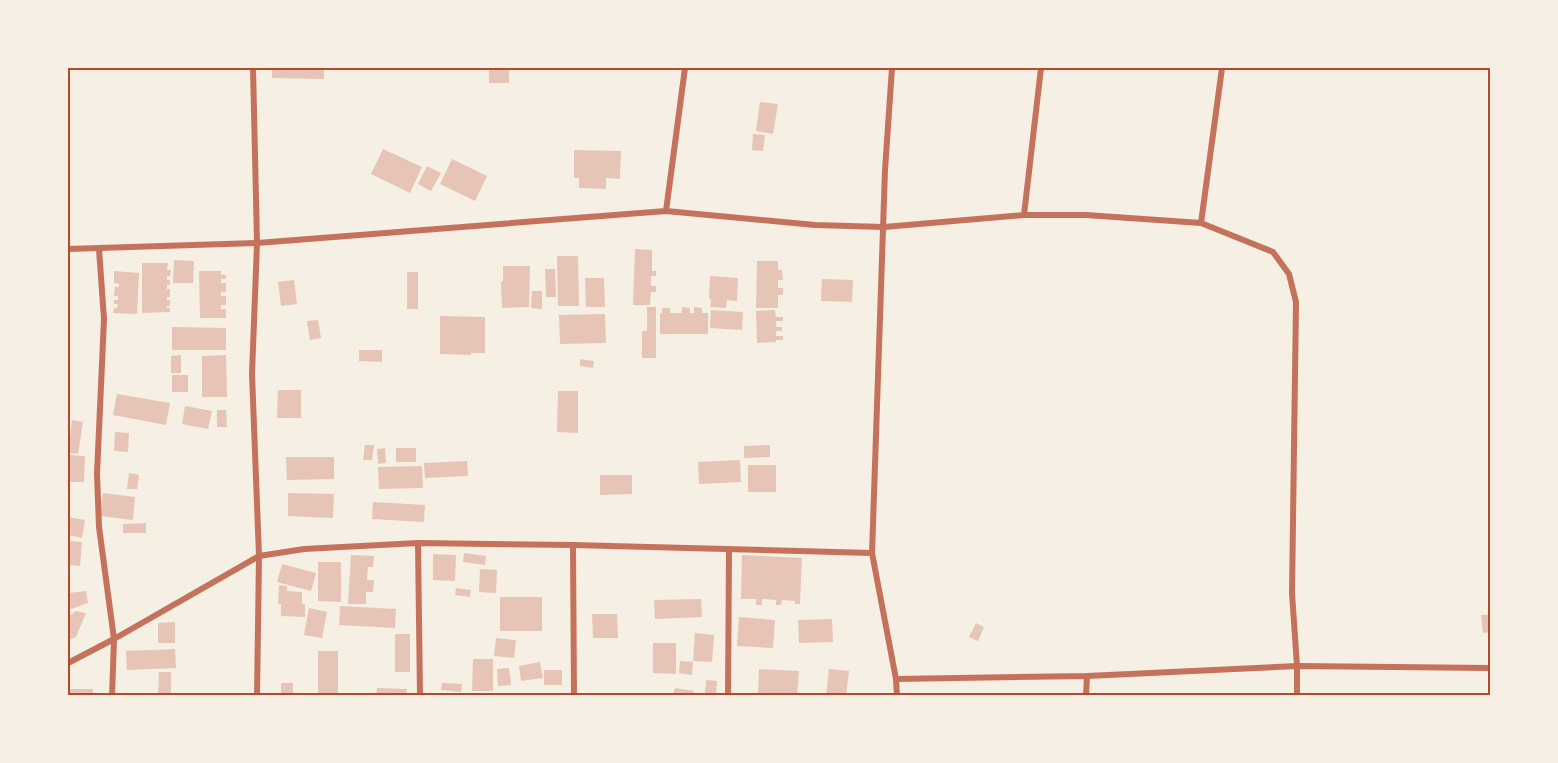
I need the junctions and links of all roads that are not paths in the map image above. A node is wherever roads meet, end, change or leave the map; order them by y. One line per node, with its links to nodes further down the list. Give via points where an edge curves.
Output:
1 (253, 68): 10 (street)
2 (685, 68): 6 (street)
3 (892, 68): 9 (street)
4 (1041, 68): 7 (street)
5 (1222, 68): 8 (street)
6 (666, 211): 9 (street, via 815,225); 10 (street)
7 (1024, 215): 8 (street); 9 (street)
8 (1201, 223): 20 (street, via 1273,252 1289,274 1296,302 1292,593)
9 (884, 227): 16 (street)
10 (257, 243): 12 (street); 17 (street, via 252,374)
11 (68, 249): 12 (street)
12 (99, 249): 18 (street, via 104,319 97,474 99,527)
13 (418, 543): 14 (street); 17 (street, via 303,549); 26 (street)
14 (573, 545): 15 (street); 27 (street)
15 (729, 549): 16 (street); 28 (street)
16 (872, 553): 23 (street)
17 (259, 556): 18 (street); 25 (street)
18 (114, 639): 19 (street); 24 (street)
19 (68, 663)
20 (1296, 666): 21 (street); 22 (street); 31 (street)
21 (1491, 668)
22 (1087, 676): 23 (street); 30 (street)
23 (896, 679): 29 (street)
24 (112, 696)
25 (257, 696)
26 (420, 696)
27 (574, 696)
28 (728, 696)
29 (897, 696)
30 (1086, 696)
31 (1297, 696)

